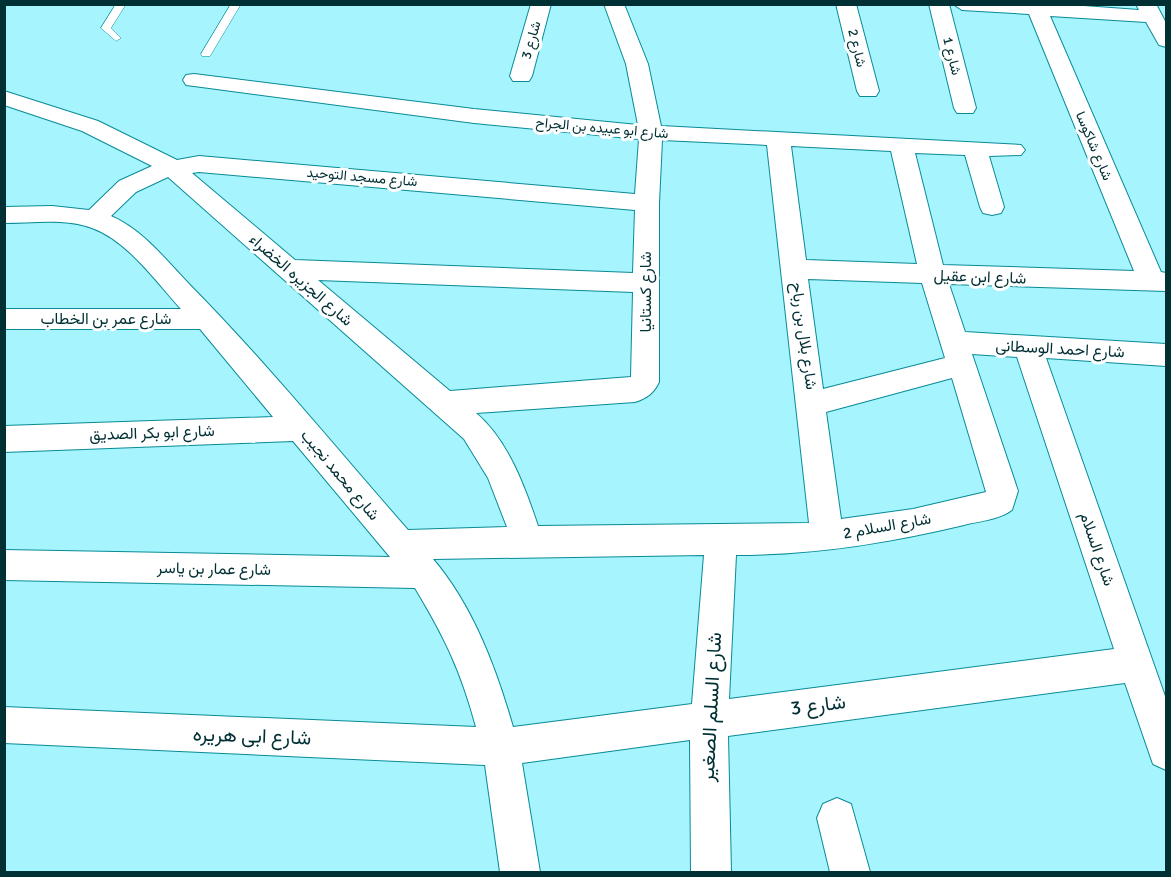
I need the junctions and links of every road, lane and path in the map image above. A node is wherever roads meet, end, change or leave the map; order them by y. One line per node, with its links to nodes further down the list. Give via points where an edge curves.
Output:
1 (121, 4): 10 (lane, via 106,28)
2 (236, 4): 12 (lane)
3 (541, 4): 13 (street, شارع 3)
4 (614, 4): 18 (street, شارع كستانيا, via 637,64)
5 (846, 4): 15 (street, شارع 2)
6 (939, 4): 17 (street, شارع 1)
7 (962, 4): 8 (street)
8 (1036, 9): 9 (street); 31 (street, شارع شاكوسا)
9 (1149, 11): 11 (street)
10 (116, 38)
11 (1167, 41)
12 (206, 54)
13 (521, 76)
14 (194, 80): 18 (street, شارع ابو عبيده بن الجراح, via 505,120)
15 (868, 91)
16 (4, 98): 23 (street, شارع الجزيره الخضراء, via 110,132)
17 (965, 108)
18 (651, 133): 19 (street, شارع ابو عبيده بن الجراح); 24 (street, شارع كستانيا)
19 (778, 138): 20 (street, شارع ابو عبيده بن الجراح); 29 (street, شارع بلال بن رباح)
20 (902, 144): 21 (street, شارع ابو عبيده بن الجراح); 30 (street, شارع السلام 2)
21 (975, 148): 22 (street, شارع ابو عبيده بن الجراح); 25 (street)
22 (1013, 150)
23 (171, 168): 24 (street, شارع مسجد التوحيد, via 227,165); 27 (street, شارع مسجد التوحيد, via 124,187); 28 (street, شارع الجزيره الخضراء)
24 (647, 203): 32 (street, شارع كستانيا)
25 (992, 207)
26 (4, 215): 27 (street, شارع محمد نجيب, via 52,214)
27 (95, 219): 33 (street, شارع محمد نجيب, via 117,229 134,243)
28 (289, 269): 32 (street); 38 (street, شارع الجزيره الخضراء)
29 (794, 269): 30 (street, شارع ابن عقيل); 39 (street, شارع بلال بن رباح)
30 (933, 276): 31 (street, شارع ابن عقيل); 36 (street, شارع السلام 2)
31 (1159, 282)
32 (646, 283): 38 (street, شارع كستانيا, via 646,376 641,387)
33 (207, 319): 34 (street, شارع عمر بن الخطاب); 40 (street, شارع محمد نجيب)
34 (4, 320)
35 (1028, 347): 36 (street, شارع احمد الوسطانى); 37 (street, شارع احمد الوسطانى); 48 (street, شارع السلام)
36 (956, 354): 39 (street, شارع احمد الوسطانى); 42 (street, شارع السلام 2, via 1002,491 1001,500 913,523)
37 (1167, 355)
38 (445, 403): 43 (street, شارع الجزيره الخضراء, via 475,430 498,463)
39 (813, 404): 42 (street, شارع بلال بن رباح)
40 (300, 428): 41 (street, شارع ابو بكر الصديق); 45 (street, شارع محمد نجيب)
41 (4, 439)
42 (827, 536): 44 (street, شارع السلام 2)
43 (527, 541): 44 (street, شارع السلام 2); 45 (street, شارع السلام 2)
44 (721, 541): 49 (street, شارع السلم الصغير)
45 (400, 545): 47 (street, شارع محمد نجيب)
46 (4, 564): 47 (street, شارع عمار بن ياسر)
47 (424, 573): 51 (street, شارع محمد نجيب, via 455,622 481,678)
48 (1136, 664): 49 (street, شارع 3); 52 (street, شارع السلام)
49 (708, 720): 51 (street, شارع 3); 55 (street, شارع السلم الصغير)
50 (4, 725): 51 (street, شارع ابى هريره)
51 (500, 747): 54 (street, شارع محمد نجيب)
52 (1167, 751)
53 (837, 818): 56 (street)
54 (520, 873)
55 (711, 873)
56 (850, 873)

